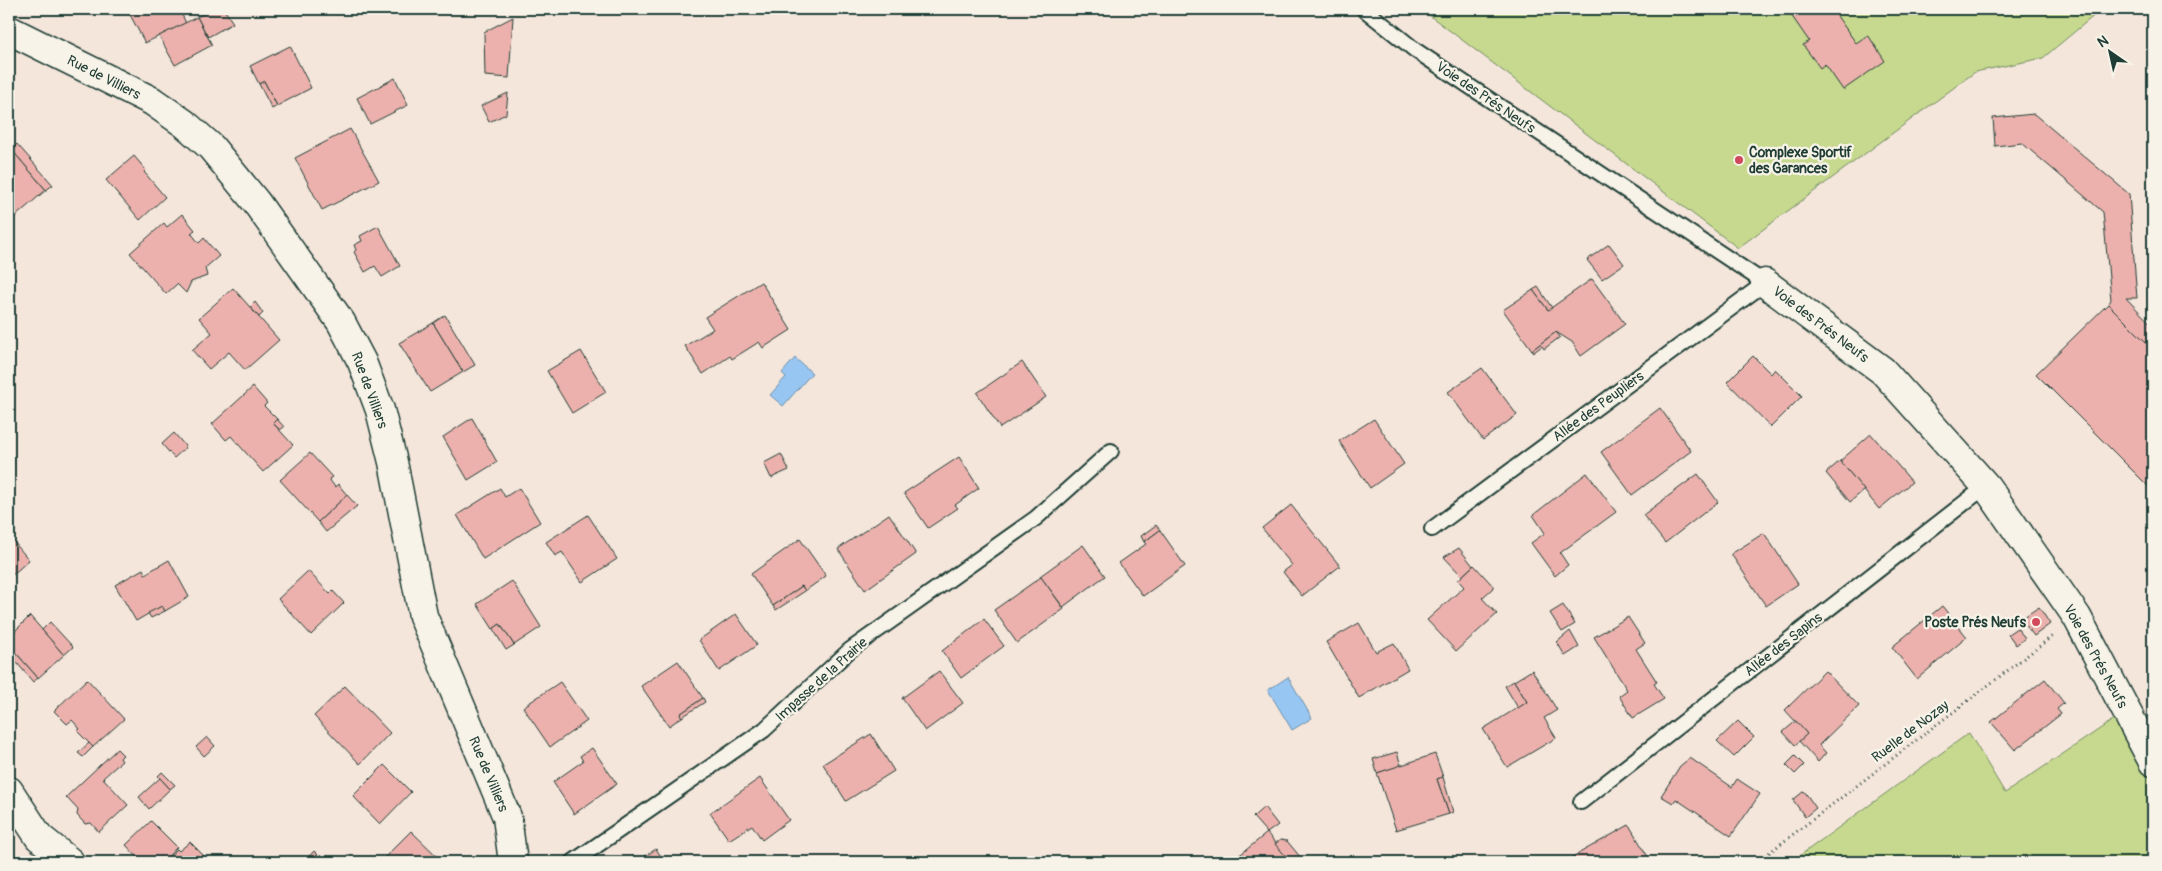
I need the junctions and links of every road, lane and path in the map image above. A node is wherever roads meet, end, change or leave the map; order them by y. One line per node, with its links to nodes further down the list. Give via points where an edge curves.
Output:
1 (1364, 9): 3 (lane, Voie des Prés Neufs, via 1414,50)
2 (9, 30): 12 (street, Rue de Villiers, via 152,101 185,124 211,147 256,202 341,322 362,362 380,410 423,616 507,817)
3 (1765, 283): 5 (street, Voie des Prés Neufs, via 1883,371); 6 (lane, Allée des Peupliers)
4 (1111, 451): 13 (lane, Impasse de la Prairie, via 1036,518 850,650 764,730)
5 (1986, 486): 7 (street, Voie des Prés Neufs); 10 (lane, Allée des Sapins)
6 (1432, 529)
7 (2077, 617): 8 (street, Voie des Prés Neufs); 14 (path, Ruelle de Nozay)
8 (2153, 762)
9 (9, 791): 11 (street, via 39,837)
10 (1581, 802)
11 (70, 862)
12 (513, 862)
13 (573, 862)
14 (1757, 862)

